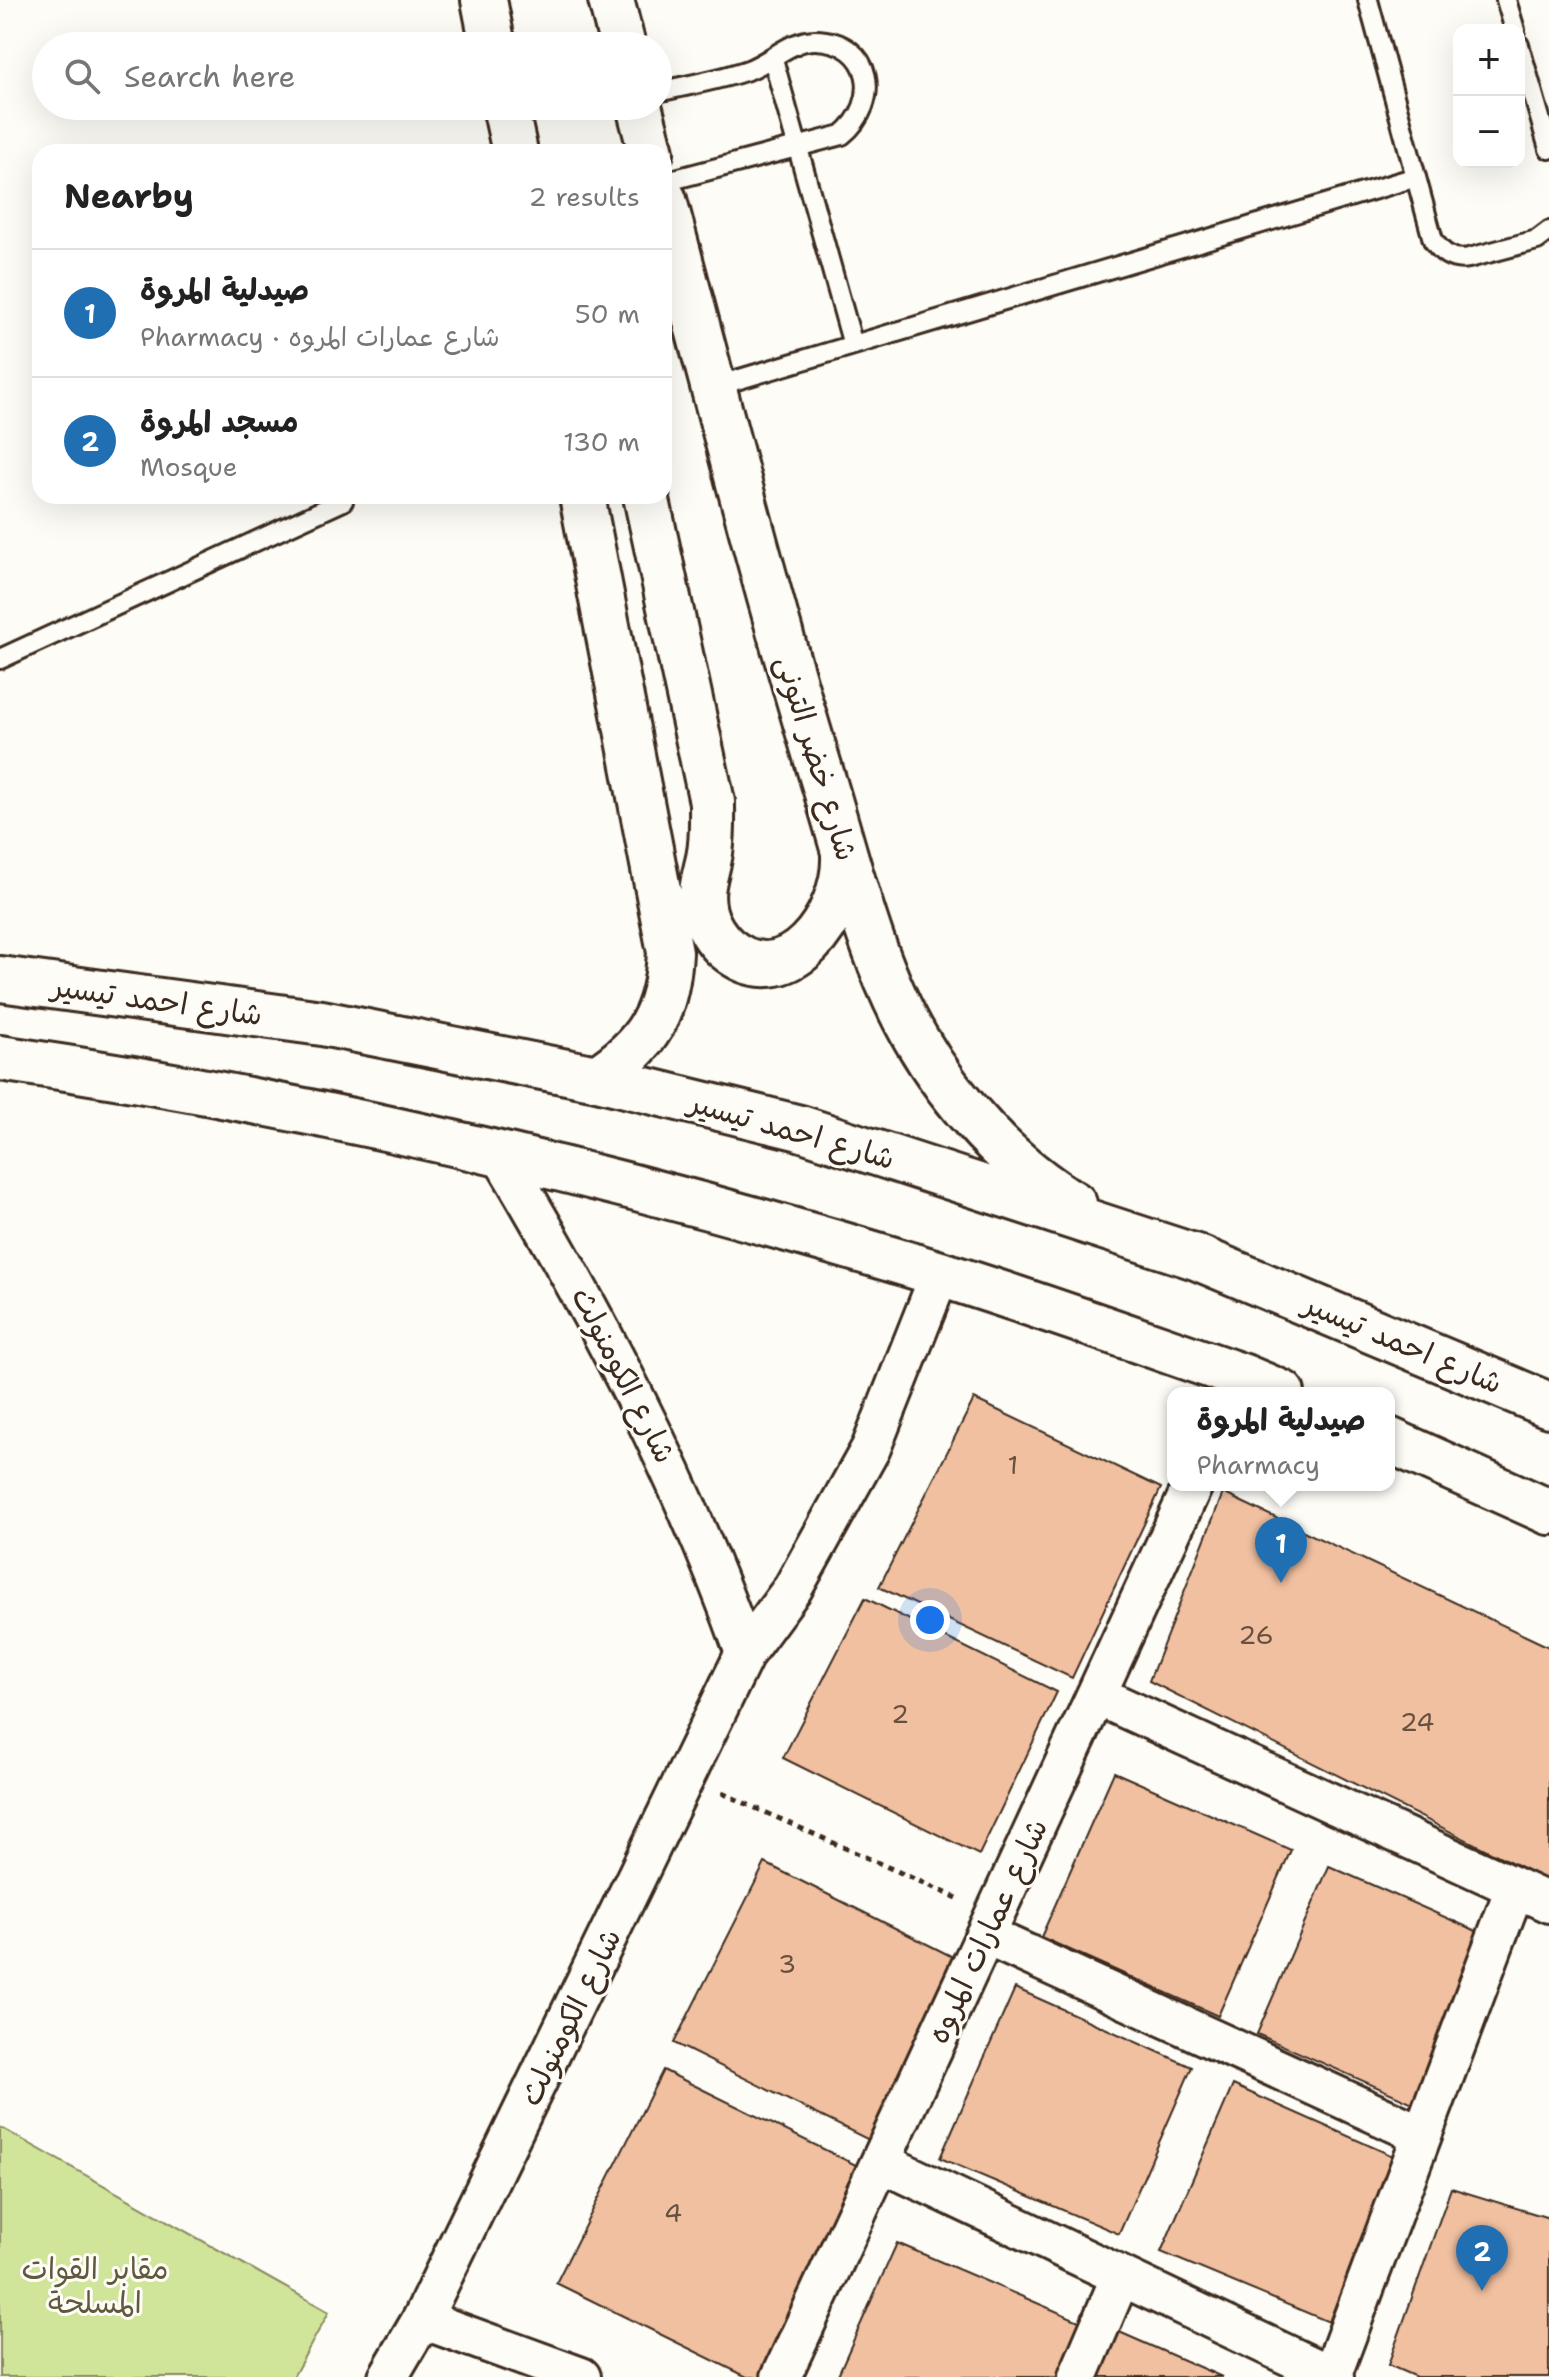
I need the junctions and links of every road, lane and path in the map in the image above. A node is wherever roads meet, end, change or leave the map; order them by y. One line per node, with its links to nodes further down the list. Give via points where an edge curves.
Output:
1 (484, 0): 6 (main road)
2 (611, 0): 7 (main road)
3 (1368, 0): 17 (lane)
4 (1506, 0): 5 (lane)
5 (1513, 24)
6 (490, 32)
7 (619, 32)
8 (773, 59): 10 (lane); 15 (lane); 15 (lane, via 812,40 831,42 850,51 868,85 857,123 842,135)
9 (1525, 66): 16 (lane)
10 (672, 89)
11 (508, 120): 13 (main road)
12 (643, 120): 14 (main road)
13 (513, 144)
14 (649, 144)
15 (798, 148): 18 (lane); 21 (lane)
16 (1549, 149)
17 (1416, 177): 20 (lane, via 1433,240 1451,257 1469,258 1537,240); 21 (lane)
18 (672, 180)
19 (672, 231): 22 (main road, شارع خضر التونى)
20 (1549, 231)
21 (853, 345): 22 (lane)
22 (713, 387): 27 (main road, شارع خضر التونى)
23 (336, 504): 26 (lane)
24 (584, 504): 29 (main road)
25 (648, 504): 28 (main road, via 708,777 712,828 701,896 704,915)
26 (0, 659)
27 (843, 846): 28 (main road, via 840,898 811,942 790,957 767,963 750,962); 34 (main road, شارع خضر التونى, via 888,981 916,1039 945,1082 1023,1166)
28 (723, 945): 29 (main road)
29 (670, 952): 32 (main road, via 668,986 643,1040)
30 (0, 979): 32 (main road, شارع احمد تيسير, via 322,1023)
31 (0, 1058): 33 (main road, via 218,1092)
32 (597, 1078): 34 (main road, شارع احمد تيسير, via 800,1128)
33 (499, 1152): 35 (main road); 41 (street, شارع الكومنولث, via 579,1288 673,1469)
34 (1117, 1231): 37 (main road, شارع احمد تيسير, via 1196,1257)
35 (940, 1274): 36 (main road); 41 (street, شارع الكومنولث, via 871,1448 801,1574)
36 (1251, 1387)
37 (1549, 1405)
38 (1395, 1443): 40 (main road)
39 (1190, 1491): 42 (street, شارع عمارات المروه)
40 (1549, 1512)
41 (745, 1653): 43 (street, شارع الكومنولث)
42 (1096, 1695): 44 (street); 46 (street, شارع عمارات المروه)
43 (687, 1777): 46 (path); 50 (street, شارع الكومنولث)
44 (1515, 1888): 45 (street); 47 (street)
45 (1549, 1903)
46 (990, 1925): 47 (street); 48 (street, شارع عمارات المروه)
47 (1422, 2135): 55 (street)
48 (881, 2162): 49 (street); 53 (street, شارع عمارات المروه)
49 (1121, 2276): 54 (street); 55 (street)
50 (422, 2319): 51 (street, شارع الكومنولث); 52 (street)
51 (388, 2377)
52 (581, 2377)
53 (781, 2377)
54 (1078, 2377)
55 (1332, 2377)

